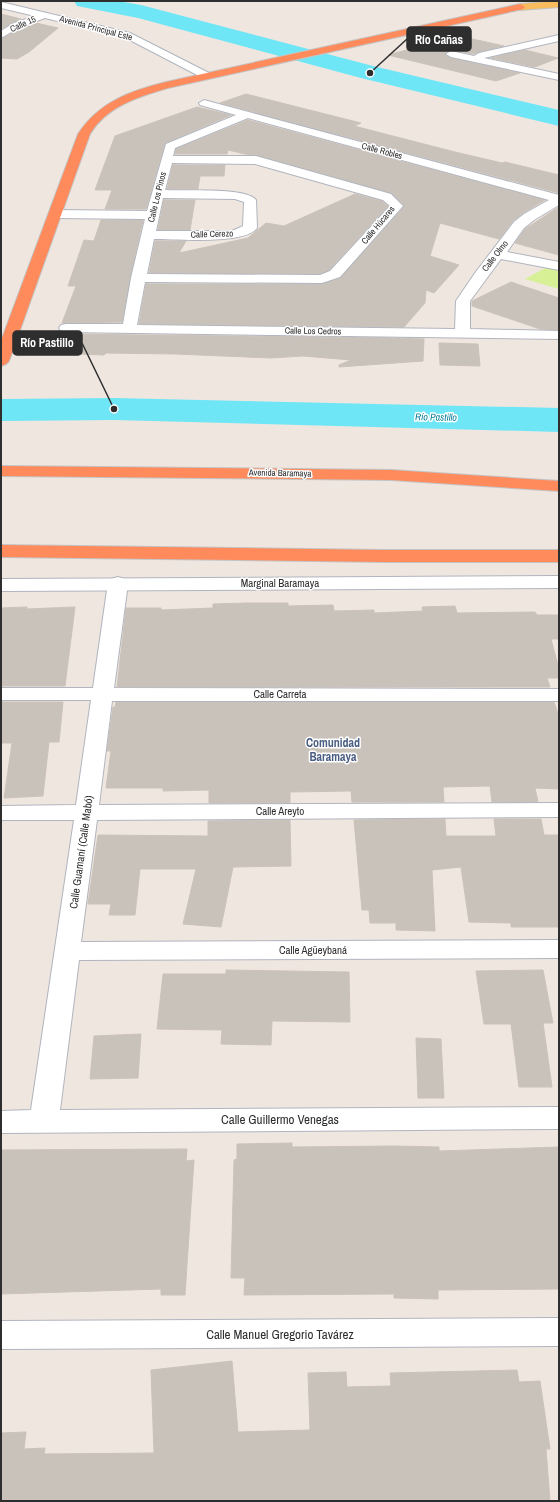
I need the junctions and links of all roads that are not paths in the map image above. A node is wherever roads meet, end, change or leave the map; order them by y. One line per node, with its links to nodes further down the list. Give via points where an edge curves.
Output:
1 (502, 1): 5 (highway)
2 (535, 1): 5 (main road)
3 (559, 4): 5 (main road)
4 (1, 5): 6 (street, Avenida Principal Este)
5 (520, 6): 11 (highway)
6 (46, 15): 7 (street, Calle 15, via 17,25); 11 (street, Avenida Principal Este, via 127,35)
7 (1, 35)
8 (559, 38): 10 (street)
9 (451, 54): 10 (street)
10 (472, 58): 12 (street)
11 (207, 76): 18 (highway, via 144,92 118,102 97,116 88,125 84,134)
12 (559, 77)
13 (204, 103): 14 (street, Calle Robles)
14 (246, 115): 15 (street, Calle Los Pinos, via 170,146); 17 (street, Calle Robles)
15 (167, 159): 16 (street, Calle Los Pinos); 23 (street, Calle Húcares, via 256,160 387,197 397,206 335,274 322,279)
16 (157, 194): 19 (street, Calle Los Pinos); 20 (street, Calle Cerezo, via 237,195 250,200 250,228 232,235)
17 (559, 199): 21 (street, Calle Olmo, via 519,225)
18 (54, 214): 19 (street); 28 (highway)
19 (152, 215): 20 (street, Calle Los Pinos)
20 (148, 235): 23 (street, Calle Los Pinos)
21 (498, 254): 22 (street); 26 (street, Calle Olmo, via 463,301)
22 (559, 266)
23 (138, 278): 25 (street, Calle Los Pinos)
24 (66, 328): 25 (street, Calle Los Cedros)
25 (129, 329): 26 (street, Calle Los Cedros)
26 (462, 333): 27 (street, Calle Los Cedros)
27 (559, 335)
28 (1, 361)
29 (1, 471): 30 (highway, Avenida Baramaya, via 391,475)
30 (559, 486)
31 (1, 551): 32 (highway)
32 (559, 556)
33 (559, 582): 34 (street, Marginal Baramaya)
34 (118, 583): 35 (street, Marginal Baramaya); 37 (street, Calle Guamaní (Calle Mabó))
35 (1, 585)
36 (1, 694): 37 (street, Calle Carreta)
37 (102, 694): 38 (street, Calle Carreta); 41 (street, Calle Guamaní (Calle Mabó))
38 (559, 694)
39 (559, 810): 41 (street, Calle Areyto)
40 (1, 812): 41 (street, Calle Areyto)
41 (87, 812): 43 (street, Calle Guamaní (Calle Mabó))
42 (559, 949): 43 (street, Calle Agüeybaná)
43 (67, 951): 45 (street, Calle Guamaní (Calle Mabó))
44 (559, 1118): 45 (street, Calle Guillermo Venegas)
45 (44, 1121): 46 (street, Calle Guillermo Venegas)
46 (1, 1122)
47 (559, 1332): 48 (street, Calle Manuel Gregorio Tavárez)
48 (1, 1335)

